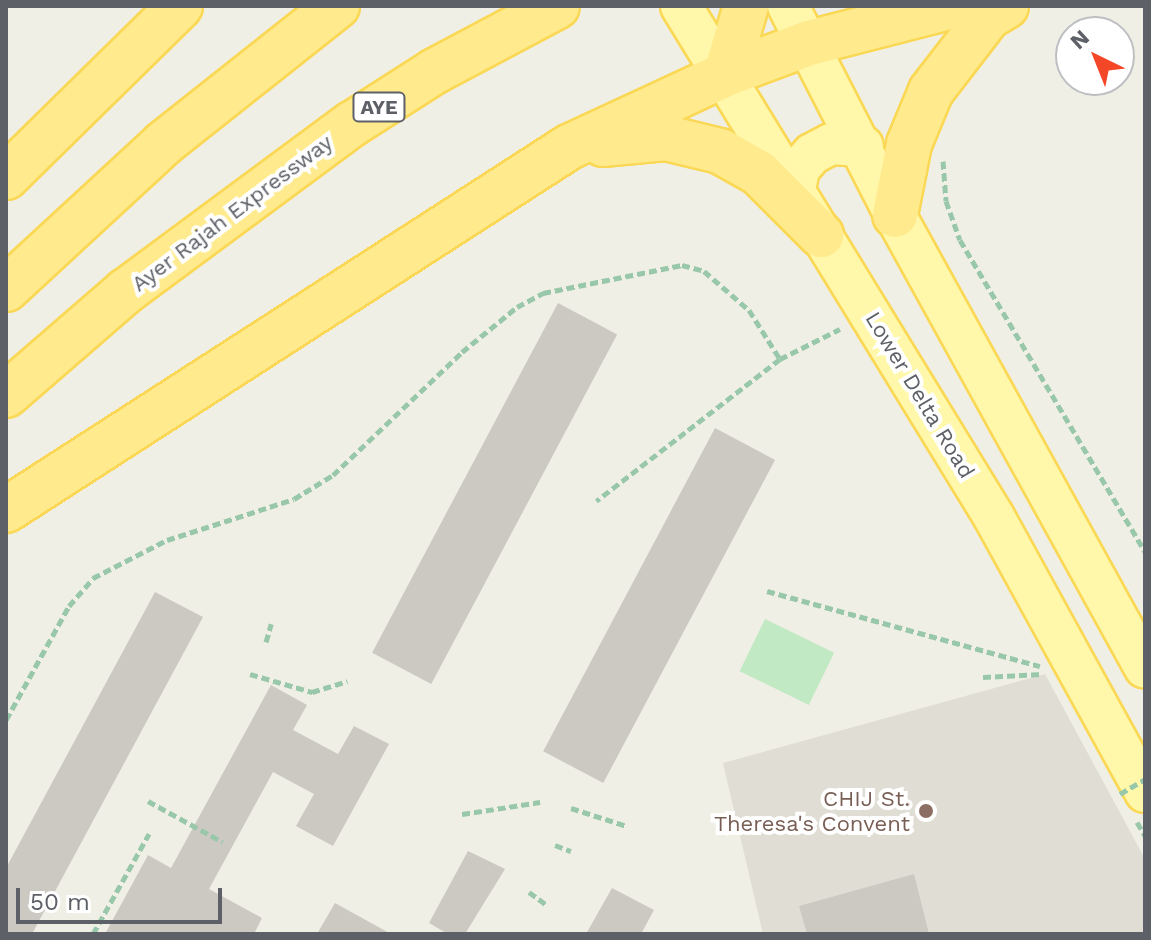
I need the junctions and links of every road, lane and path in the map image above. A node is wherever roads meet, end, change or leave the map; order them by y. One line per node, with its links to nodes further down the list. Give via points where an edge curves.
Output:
1 (180, 6): 14 (highway)
2 (337, 6): 18 (highway, via 164,143)
3 (557, 6): 21 (highway, Ayer Rajah Expressway / AYE, via 435,71 352,124 126,291)
4 (746, 6): 10 (highway)
5 (788, 6): 9 (main road)
6 (953, 6): 9 (highway)
7 (1006, 6): 16 (highway, via 988,17 931,91 909,144)
8 (682, 8): 10 (main road, Lower Delta Road)
9 (809, 43): 10 (highway); 12 (main road)
10 (726, 74): 13 (highway); 15 (main road, Lower Delta Road)
11 (942, 145): 24 (path, via 946,201 960,240)
12 (863, 146): 15 (main road, via 831,144 812,154 799,169); 16 (main road)
13 (569, 147): 17 (highway, via 666,138 694,141 759,173); 23 (highway)
14 (6, 177)
15 (795, 190): 17 (main road, Lower Delta Road)
16 (895, 215): 29 (main road)
17 (821, 235): 38 (main road, Lower Delta Road, via 994,517)
18 (6, 289)
19 (844, 326): 20 (path)
20 (780, 359): 22 (path); 34 (path, via 749,310 723,283 682,265 543,293 462,352 333,475 294,499 167,540 93,578 69,606)
21 (6, 395)
22 (596, 501)
23 (6, 510)
24 (1145, 552)
25 (767, 591): 28 (path)
26 (271, 624): 27 (path)
27 (266, 642)
28 (1046, 668)
29 (1145, 668)
30 (1060, 672): 32 (path)
31 (250, 674): 33 (path, via 312,692)
32 (983, 677)
33 (347, 681)
34 (7, 723)
35 (1145, 779): 38 (path, bridge)
36 (148, 801): 44 (path)
37 (540, 802): 40 (path)
38 (1135, 804): 43 (path)
39 (571, 808): 41 (path)
40 (462, 814)
41 (627, 826)
42 (149, 834): 49 (path)
43 (1145, 836)
44 (223, 842)
45 (555, 845): 46 (path)
46 (571, 851)
47 (529, 892): 48 (path)
48 (547, 905)
49 (93, 934)

